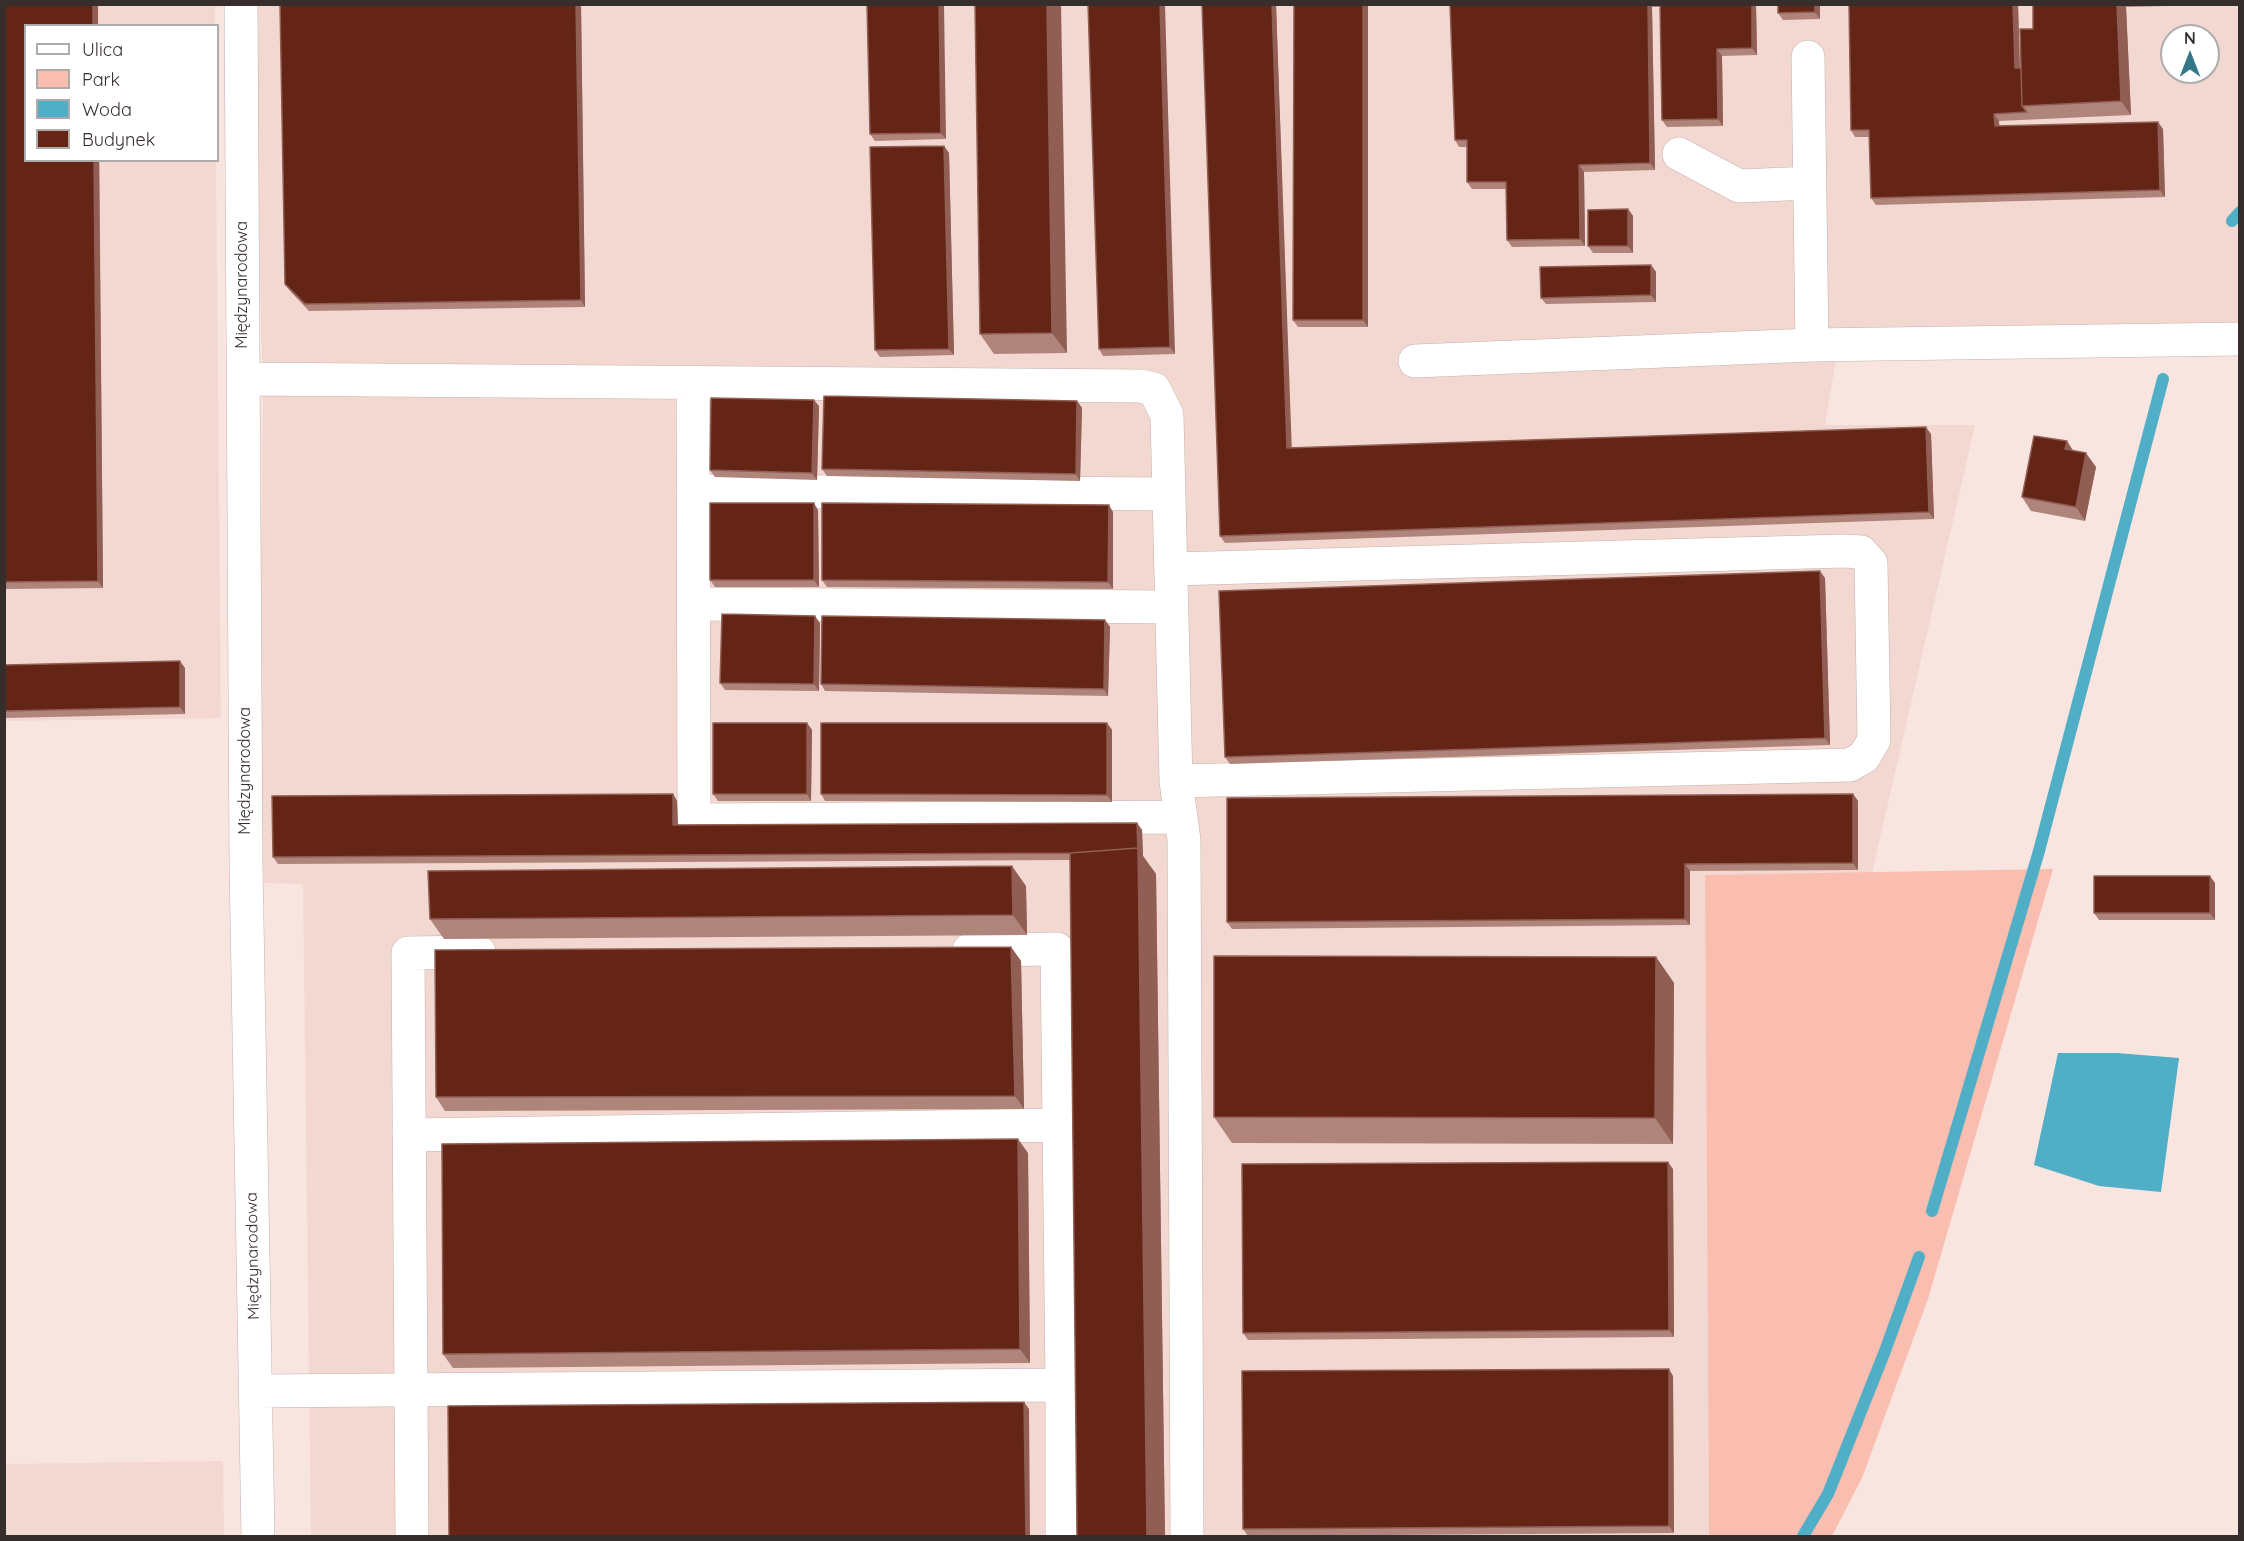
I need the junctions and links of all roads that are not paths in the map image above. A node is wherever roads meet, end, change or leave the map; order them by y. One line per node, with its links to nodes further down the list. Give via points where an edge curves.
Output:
1 (241, 4): 8 (street, Międzynarodowa)
2 (1809, 57): 4 (street)
3 (1679, 154): 4 (street, via 1739,186)
4 (1810, 183): 6 (street)
5 (2240, 339): 6 (street)
6 (1812, 345): 7 (street)
7 (1415, 361)
8 (243, 379): 9 (street); 23 (street, Międzynarodowa)
9 (693, 382): 10 (street); 11 (street, via 1154,389 1167,415)
10 (693, 491): 11 (street); 13 (street)
11 (1169, 494): 12 (street)
12 (1171, 569): 14 (street); 15 (street, via 1845,551 1860,552 1871,563 1874,740 1864,757 1850,765)
13 (694, 604): 14 (street); 16 (street, via 694,820)
14 (1172, 607): 15 (street)
15 (1176, 781): 16 (street)
16 (1181, 817): 27 (street)
17 (939, 950): 19 (street, via 1057,949)
18 (514, 952): 20 (street, via 408,952)
19 (1059, 1125): 20 (street); 21 (street)
20 (409, 1135): 22 (street)
21 (1062, 1385): 22 (street); 26 (street)
22 (411, 1390): 23 (street); 25 (street)
23 (255, 1391): 24 (street, Międzynarodowa)
24 (258, 1536)
25 (412, 1536)
26 (1062, 1536)
27 (1187, 1536)

